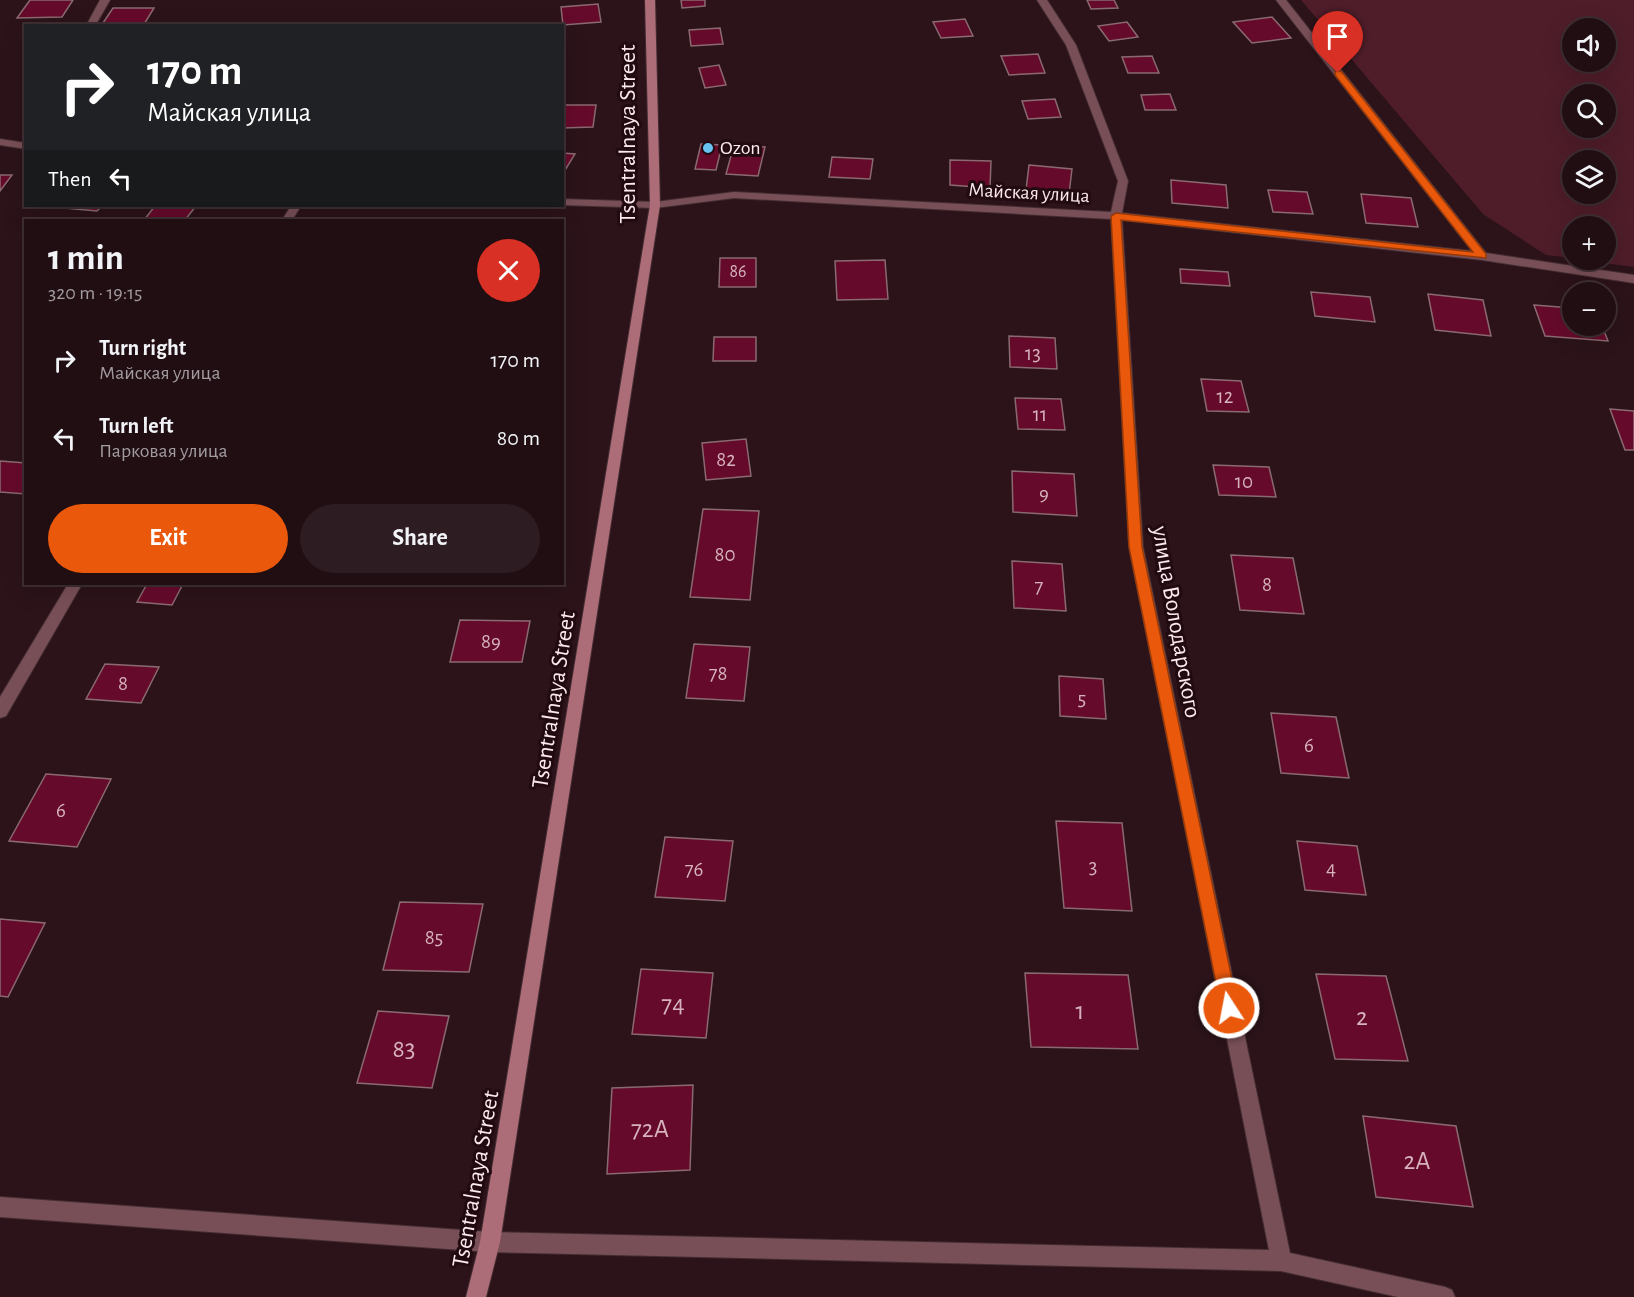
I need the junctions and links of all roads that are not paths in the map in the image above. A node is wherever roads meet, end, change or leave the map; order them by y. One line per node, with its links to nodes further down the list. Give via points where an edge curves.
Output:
1 (105, 0): 5 (street)
2 (650, 0): 9 (main road, Tsentralnaya Street)
3 (1042, 0): 10 (street, улица Володарского, via 1071,45 1123,181)
4 (1281, 0): 11 (street)
5 (91, 24)
6 (0, 142): 7 (street)
7 (24, 144)
8 (564, 202): 9 (street, Майская улица)
9 (655, 206): 10 (street, Майская улица, via 734,195); 16 (main road, Tsentralnaya Street)
10 (1116, 216): 11 (street, Майская улица); 17 (street, улица Володарского, via 1136,547)
11 (1482, 256): 12 (street, Майская улица)
12 (1634, 279)
13 (74, 585): 14 (street)
14 (0, 711)
15 (0, 1207): 16 (street)
16 (490, 1242): 17 (street); 18 (main road, Tsentralnaya Street)
17 (1281, 1261): 19 (street)
18 (476, 1297)
19 (1445, 1297)

